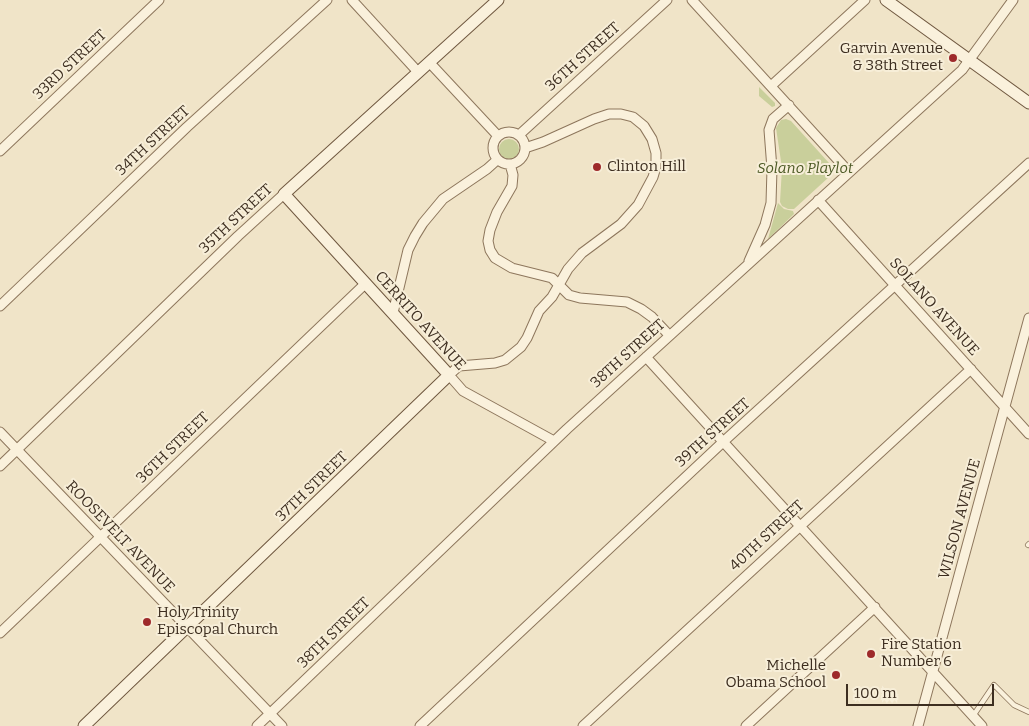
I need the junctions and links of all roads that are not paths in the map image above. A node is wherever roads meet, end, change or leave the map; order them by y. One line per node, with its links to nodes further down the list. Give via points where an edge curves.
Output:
1 (159, 0): 19 (street, 33RD STREET)
2 (327, 0): 30 (street, 34TH STREET)
3 (352, 0): 12 (street)
4 (498, 0): 11 (street, 35TH STREET)
5 (667, 0): 16 (street, 36TH STREET)
6 (692, 0): 13 (street)
7 (865, 0): 13 (street)
8 (886, 0): 10 (street)
9 (1013, 0): 10 (street, 38TH STREET)
10 (970, 60): 14 (street); 23 (street, 38TH STREET)
11 (429, 62): 12 (street, 35TH STREET); 17 (street)
12 (418, 72): 24 (street, 35TH STREET)
13 (771, 86): 15 (street)
14 (1029, 103)
15 (789, 105): 23 (street); 26 (street, via 773,119 769,130 771,203)
16 (519, 135): 17 (street, via 508,132); 18 (street)
17 (498, 136): 20 (street, via 493,148)
18 (525, 148): 22 (street, via 522,158); 28 (street, 37TH STREET, via 594,119 621,114 633,117 644,126 656,153 653,177 638,205 621,224 582,253 568,269)
19 (0, 151)
20 (497, 160): 22 (street); 31 (street, via 443,199 419,229 403,265)
21 (1029, 163): 29 (street, 39TH STREET)
22 (510, 164): 28 (street, via 512,186 492,220 488,241 490,250 503,264 552,278)
23 (849, 172): 25 (street, 38TH STREET)
24 (284, 194): 27 (street, CERRITO AVENUE); 42 (street, 35TH STREET)
25 (818, 200): 26 (street, 38TH STREET); 29 (street, SOLANO AVENUE)
26 (748, 264): 33 (street, 38TH STREET)
27 (366, 283): 31 (street, CERRITO AVENUE); 45 (street, 36TH STREET)
28 (560, 286): 33 (street, via 569,295 580,298 627,302 652,317); 36 (street, 37TH STREET, via 539,310 527,338 513,354 495,364 459,366)
29 (896, 286): 35 (street, SOLANO AVENUE); 41 (street, 39TH STREET)
30 (0, 306)
31 (393, 313): 36 (street, CERRITO AVENUE)
32 (1029, 318): 37 (street, WILSON AVENUE)
33 (669, 335): 34 (street, 38TH STREET)
34 (646, 356): 40 (street, 38TH STREET); 41 (street)
35 (971, 368): 37 (street, SOLANO AVENUE); 44 (street, 40TH STREET)
36 (449, 375): 40 (street, CERRITO AVENUE, via 463,391); 47 (street, 37TH STREET)
37 (1005, 407): 39 (street, SOLANO AVENUE); 49 (street, WILSON AVENUE)
38 (0, 432): 42 (street, ROOSEVELT AVENUE)
39 (1029, 434)
40 (554, 441): 51 (street, 38TH STREET)
41 (723, 442): 44 (street); 56 (street, 39TH STREET)
42 (17, 450): 43 (street, 35TH STREET); 45 (street, ROOSEVELT AVENUE)
43 (0, 466)
44 (799, 525): 46 (street); 57 (street, 40TH STREET)
45 (101, 536): 47 (street, ROOSEVELT AVENUE); 48 (street, 36TH STREET)
46 (874, 608): 49 (street); 58 (street)
47 (187, 627): 51 (street, ROOSEVELT AVENUE); 53 (street, 37TH STREET)
48 (0, 633)
49 (933, 672): 52 (street); 59 (street, WILSON AVENUE)
50 (1029, 712): 52 (lane, via 1014,704 994,685)
51 (270, 714): 54 (street, 38TH STREET); 55 (street, ROOSEVELT AVENUE)
52 (973, 716): 60 (street)
53 (84, 726)
54 (257, 726)
55 (282, 726)
56 (420, 726)
57 (583, 726)
58 (746, 726)
59 (918, 726)
60 (982, 726)

